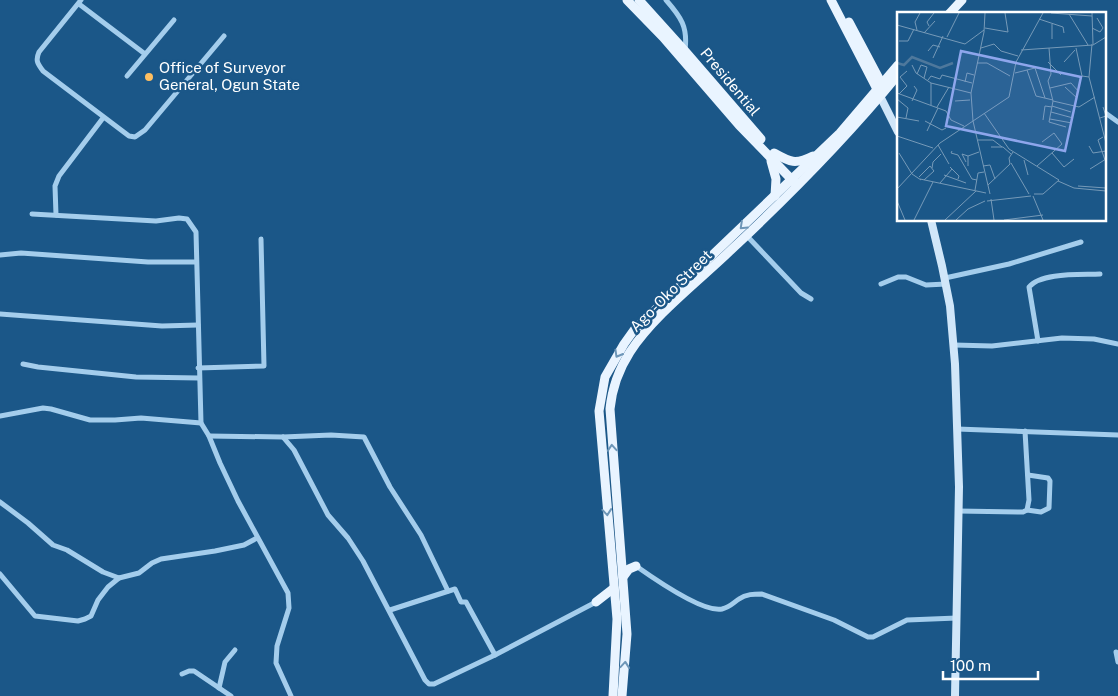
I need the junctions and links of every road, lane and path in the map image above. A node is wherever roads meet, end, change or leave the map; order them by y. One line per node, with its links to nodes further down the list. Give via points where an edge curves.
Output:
1 (627, 0): 24 (main road)
2 (639, 0): 13 (main road, Presidential)
3 (666, 0): 13 (street, via 682,20 686,33)
4 (832, 0): 18 (main road)
5 (838, 0): 18 (main road)
6 (954, 0): 9 (main road)
7 (962, 0): 10 (main road)
8 (80, 2): 14 (street); 20 (street, via 36,58 43,71)
9 (944, 12)
10 (951, 12)
11 (174, 20): 14 (street)
12 (224, 36): 20 (street, via 145,130 135,137)
13 (685, 51): 24 (main road, Presidential)
14 (144, 54): 16 (street)
15 (897, 66): 18 (main road)
16 (127, 76)
17 (897, 76): 18 (main road, Ago-Oko Street)
18 (881, 89): 22 (street); 23 (main road); 25 (main road, Ago-Oko Street, via 846,137)
19 (1106, 113): 21 (street)
20 (103, 118): 28 (street, via 59,176 55,186)
21 (1118, 122)
22 (897, 130)
23 (820, 152): 24 (main road, via 797,162); 25 (main road)
24 (771, 155): 25 (main road, Presidential); 26 (main road, via 776,179)
25 (797, 180): 26 (main road); 30 (main road, Ago-Oko Street)
26 (775, 196): 64 (main road, one-way to 64, via 634,330 606,377 599,411)
27 (32, 214): 28 (street)
28 (56, 215): 34 (street, via 187,220 196,232)
29 (931, 221): 36 (street)
30 (746, 236): 38 (street, via 801,293); 59 (main road, Ago-Oko Street, one-way to 30, via 610,409 613,388 640,339)
31 (261, 238): 45 (street, via 264,366)
32 (1081, 242): 36 (street)
33 (0, 255): 34 (street, via 21,253)
34 (196, 262): 40 (street)
35 (1100, 274): 41 (street, via 1045,278 1028,286)
36 (945, 281): 37 (street, via 926,285 906,277); 43 (street)
37 (881, 284)
38 (811, 299)
39 (0, 314): 40 (street, via 162,326)
40 (198, 325): 45 (street)
41 (1038, 341): 42 (street, via 1080,338); 43 (street, via 992,346)
42 (1118, 344)
43 (954, 345): 49 (street)
44 (23, 364): 46 (street, via 136,377)
45 (198, 368): 46 (street)
46 (199, 378): 48 (street)
47 (0, 416): 48 (street, via 51,408 90,420 141,418)
48 (201, 423): 52 (street)
49 (957, 429): 50 (street); 57 (street)
50 (1025, 431): 51 (street); 54 (street)
51 (1118, 435)
52 (209, 436): 53 (street); 58 (street)
53 (283, 437): 65 (street, via 364,437 390,487 421,535); 68 (street, via 294,450 328,514 363,561)
54 (1028, 475): 56 (street); 56 (street, via 1048,478 1051,485 1049,508 1041,512)
55 (0, 502): 63 (street, via 53,546 67,550)
56 (1027, 510): 57 (street)
57 (958, 511): 69 (street)
58 (258, 538): 63 (street, via 244,545 161,559 139,573); 77 (street, via 288,593 289,608 277,646 276,663)
59 (622, 559): 60 (main road); 62 (main road, Ago-Oko Street)
60 (636, 566): 62 (main road); 69 (street, via 709,608 722,609 743,596 762,594 834,620 868,637 907,620)
61 (0, 574): 63 (street, via 36,616 78,621 91,616 102,594)
62 (623, 577): 79 (main road, Ago-Oko Street, one-way to 62, via 627,634)
63 (119, 578)
64 (614, 588): 66 (main road); 67 (main road)
65 (448, 591): 68 (street); 72 (street, via 455,589 461,602 466,602)
66 (596, 602): 67 (main road, via 606,602); 72 (street)
67 (616, 609): 78 (main road)
68 (390, 610): 72 (street, via 429,684)
69 (957, 618): 80 (street)
70 (235, 650): 75 (street, via 225,662)
71 (1116, 652): 73 (street)
72 (495, 655)
73 (1118, 662)
74 (182, 674): 75 (street, via 194,671)
75 (219, 688): 76 (street)
76 (231, 696)
77 (291, 696)
78 (613, 696)
79 (622, 696)
80 (955, 696)

